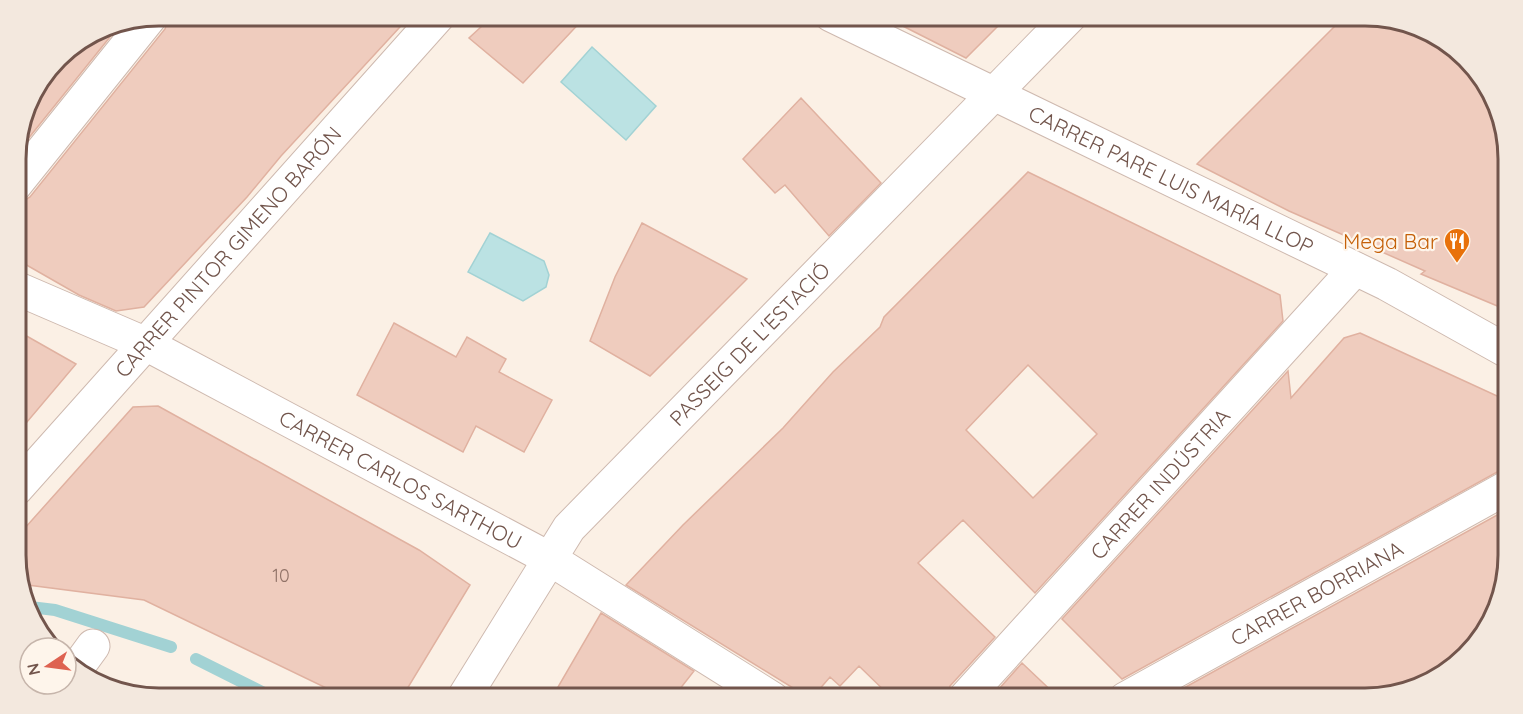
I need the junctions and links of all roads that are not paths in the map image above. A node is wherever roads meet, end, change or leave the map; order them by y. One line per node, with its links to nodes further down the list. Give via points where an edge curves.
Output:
1 (429, 26): 9 (street, CARRER PINTOR GIMENO BARÓN)
2 (854, 26): 5 (street, CARRER PARE LUIS MARÍA LLOP)
3 (1060, 26): 5 (street, PASSEIG DE L'ESTACIÓ)
4 (142, 27): 6 (street)
5 (994, 93): 7 (street, CARRER PARE LUIS MARÍA LLOP); 13 (street, PASSEIG DE L'ESTACIÓ, via 569,528)
6 (26, 171)
7 (1355, 269): 10 (street, CARRER PARE LUIS MARÍA LLOP); 16 (street, CARRER INDÚSTRIA)
8 (26, 292): 9 (street, CARRER CARLOS SARTHOU)
9 (146, 344): 11 (street, CARRER PINTOR GIMENO BARÓN); 13 (street, CARRER CARLOS SARTHOU)
10 (1498, 346)
11 (26, 478)
12 (1498, 493): 17 (street, CARRER BORRIANA)
13 (550, 559): 14 (street, PASSEIG DE L'ESTACIÓ); 15 (street, CARRER CARLOS SARTHOU)
14 (470, 688)
15 (755, 688)
16 (979, 688)
17 (1145, 688)

